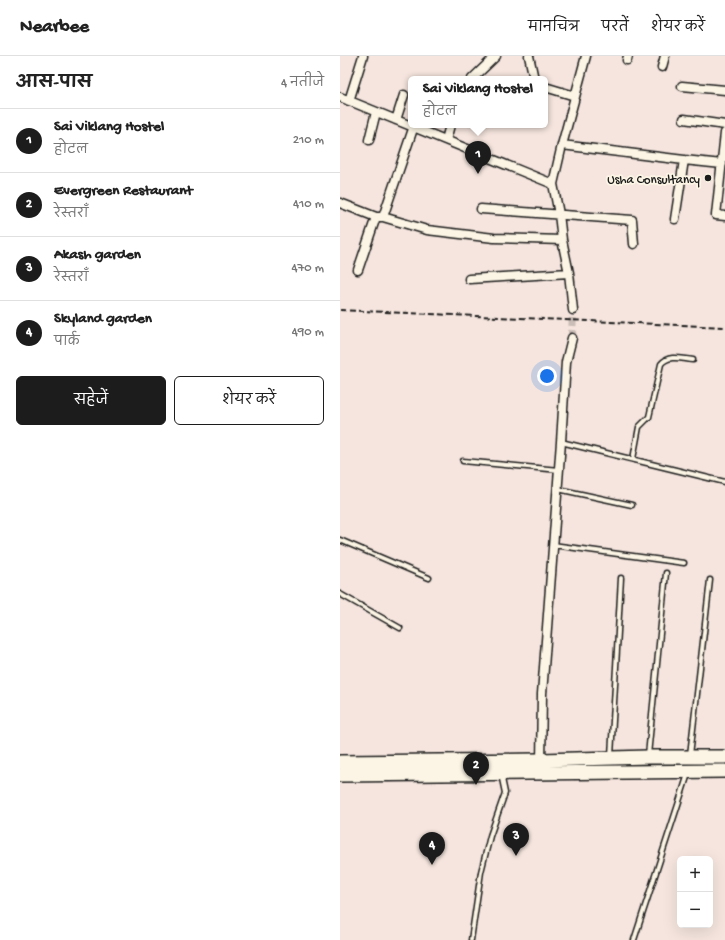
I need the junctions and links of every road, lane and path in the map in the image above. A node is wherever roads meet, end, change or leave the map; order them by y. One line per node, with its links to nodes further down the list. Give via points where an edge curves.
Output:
1 (363, 56): 15 (street)
2 (496, 56): 7 (street)
3 (529, 56): 8 (street)
4 (586, 56): 13 (street)
5 (665, 56): 6 (street)
6 (662, 67)
7 (475, 76)
8 (533, 76)
9 (682, 86): 11 (street)
10 (548, 88): 13 (street)
11 (725, 90)
12 (404, 95): 17 (street)
13 (575, 96): 27 (street)
14 (340, 97): 15 (street)
15 (349, 101): 16 (street)
16 (376, 112): 17 (street); 25 (street)
17 (396, 120): 19 (street)
18 (684, 120): 20 (street)
19 (408, 124)
20 (725, 125)
21 (413, 128): 36 (street)
22 (419, 128): 26 (street)
23 (449, 128): 26 (street)
24 (725, 133): 29 (street)
25 (369, 140)
26 (446, 140): 30 (street)
27 (562, 145): 28 (street); 30 (street)
28 (684, 160): 29 (street); 37 (street)
29 (722, 164): 31 (street)
30 (553, 184): 34 (street)
31 (722, 185): 35 (street, via 716,215)
32 (340, 203): 36 (street)
33 (481, 209): 34 (street)
34 (559, 214): 38 (street); 39 (street, via 632,220)
35 (725, 216)
36 (379, 217): 38 (street, via 427,230 494,238); 40 (street)
37 (675, 219)
38 (562, 240): 41 (street)
39 (634, 244)
40 (358, 270)
41 (569, 273): 42 (street); 43 (street)
42 (469, 279)
43 (573, 310)
44 (572, 338): 46 (street, via 566,362)
45 (693, 360): 47 (lane, via 670,358 661,364 649,417 639,427)
46 (561, 442): 47 (lane); 49 (street)
47 (633, 459): 50 (lane)
48 (463, 461): 49 (lane)
49 (559, 470): 51 (street)
50 (725, 482)
51 (557, 489): 52 (lane); 54 (street)
52 (632, 505)
53 (340, 540): 57 (lane)
54 (553, 545): 55 (lane); 67 (street, via 542,694)
55 (684, 563)
56 (666, 572): 62 (lane)
57 (429, 578)
58 (621, 578): 65 (lane)
59 (710, 580): 63 (lane)
60 (340, 594): 61 (lane)
61 (400, 628)
62 (648, 757): 63 (main road); 65 (main road)
63 (689, 757): 64 (main road)
64 (725, 757)
65 (611, 758): 67 (main road)
66 (340, 762): 67 (main road)
67 (542, 767): 69 (main road); 70 (main road)
68 (725, 771): 69 (main road)
69 (688, 772): 73 (lane)
70 (501, 774): 71 (main road); 72 (lane, via 505,793 481,872)
71 (340, 775)
72 (471, 940)
73 (634, 940)

